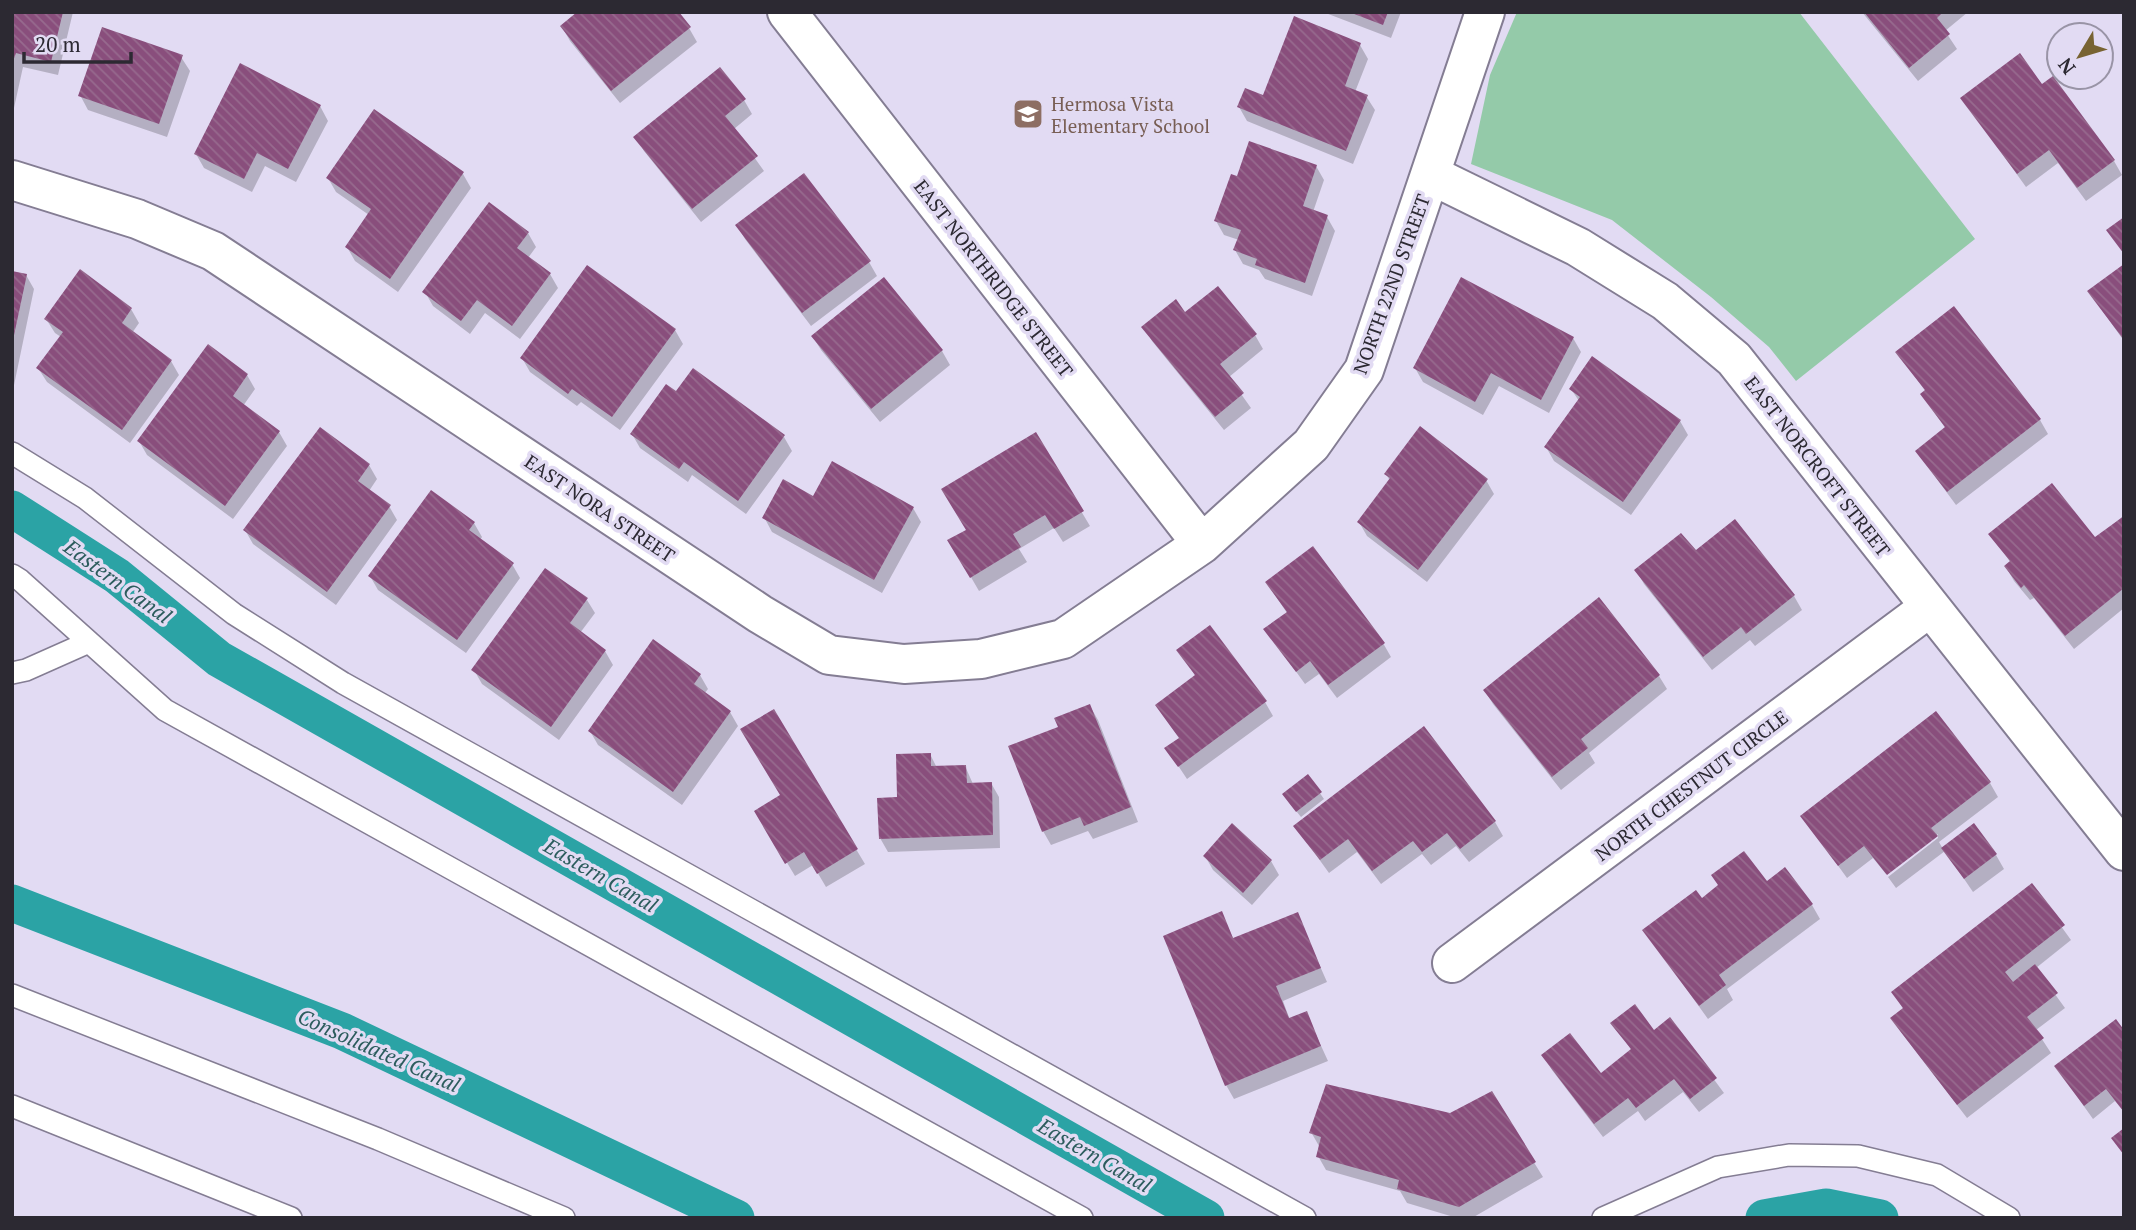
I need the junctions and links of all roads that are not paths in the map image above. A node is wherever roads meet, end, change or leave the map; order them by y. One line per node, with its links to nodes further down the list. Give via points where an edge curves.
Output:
1 (787, 12): 6 (street, EAST NORTHRIDGE STREET)
2 (1485, 12): 3 (street, NORTH 22ND STREET)
3 (1431, 175): 6 (street, NORTH 22ND STREET, via 1364,370 1311,445); 8 (street, EAST NORCROFT STREET, via 1578,247 1665,301 1734,359)
4 (12, 180): 6 (street, EAST NORA STREET, via 137,219 213,251 760,614 830,655 904,664 981,659 1063,639)
5 (12, 453): 18 (lane, via 85,498 234,614 343,683)
6 (1202, 544)
7 (12, 575): 9 (lane)
8 (1930, 607): 11 (street, EAST NORCROFT STREET); 12 (street, NORTH CHESTNUT CIRCLE)
9 (89, 642): 10 (lane); 17 (lane, via 165,710)
10 (12, 674)
11 (2124, 851)
12 (1452, 963)
13 (12, 995): 16 (lane, via 378,1139)
14 (12, 1106): 15 (lane)
15 (291, 1218)
16 (564, 1218)
17 (1082, 1218)
18 (1306, 1218)
19 (1603, 1218): 20 (lane, via 1718,1167 1789,1154 1858,1156 1937,1175)
20 (2009, 1218)

